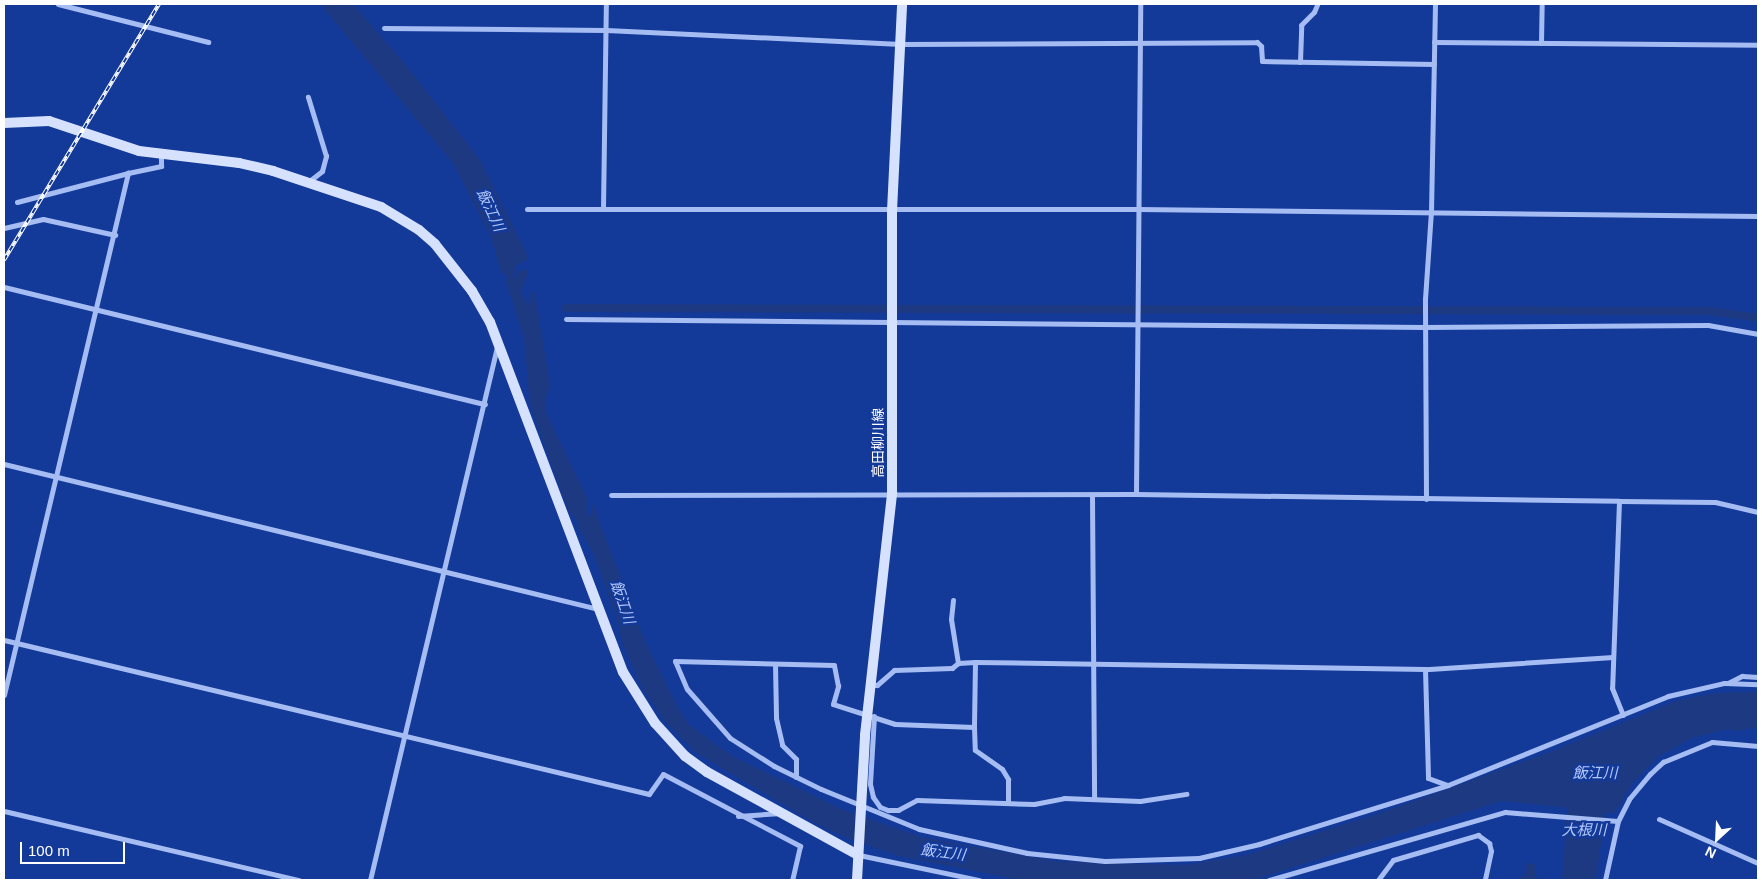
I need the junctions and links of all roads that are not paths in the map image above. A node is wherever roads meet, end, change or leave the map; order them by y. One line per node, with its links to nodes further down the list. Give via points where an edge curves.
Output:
1 (58, 4): 11 (street)
2 (606, 4): 9 (street)
3 (902, 4): 14 (street, 高田柳川線)
4 (1140, 4): 10 (street)
5 (1435, 4): 12 (street)
6 (1542, 4): 13 (street)
7 (1317, 5): 16 (street, via 1300,25)
8 (384, 28): 9 (street)
9 (606, 30): 14 (street); 26 (street)
10 (1140, 40): 14 (street); 16 (street, via 1257,42 1261,46 1262,61); 25 (street)
11 (208, 42)
12 (1434, 42): 13 (street); 17 (street)
13 (1541, 43): 15 (street)
14 (901, 44): 27 (street, 高田柳川線)
15 (1758, 45)
16 (1300, 62): 17 (street)
17 (1434, 64): 28 (street)
18 (308, 97): 22 (street, via 326,156 322,171)
19 (4, 123): 20 (street, via 61,123 116,146)
20 (161, 154): 21 (street, via 161,166); 22 (street, via 239,163)
21 (128, 173): 23 (street); 31 (street)
22 (308, 182): 39 (street, via 381,207 419,230 435,244 472,291 490,322)
23 (17, 202)
24 (527, 209): 26 (street)
25 (1137, 209): 27 (street); 28 (street); 36 (street)
26 (603, 210): 27 (street)
27 (892, 211): 35 (street, 高田柳川線)
28 (1431, 212): 29 (street); 37 (street)
29 (1758, 216)
30 (4, 228): 31 (street, via 43,219)
31 (114, 235): 33 (street)
32 (4, 287): 33 (street)
33 (97, 309): 40 (street); 42 (street)
34 (566, 319): 35 (street)
35 (893, 320): 36 (street); 43 (street, 高田柳川線)
36 (1136, 322): 37 (street); 45 (street)
37 (1425, 324): 38 (street, via 1708,325); 47 (street)
38 (1758, 334)
39 (498, 344): 40 (street); 52 (street)
40 (485, 404): 50 (street)
41 (4, 464): 42 (street)
42 (56, 476): 50 (street); 54 (street)
43 (892, 493): 44 (street); 46 (street); 64 (street, 高田柳川線)
44 (611, 494)
45 (1136, 494): 46 (street); 47 (street)
46 (1092, 495): 59 (street)
47 (1426, 499): 48 (street)
48 (1619, 501): 49 (street, via 1715,502); 55 (street)
49 (1758, 512)
50 (445, 570): 52 (street); 69 (street)
51 (953, 600): 57 (street, via 951,619)
52 (598, 609): 78 (street, via 623,672 669,741 707,772)
53 (4, 640): 54 (street)
54 (16, 643): 65 (street); 69 (street)
55 (1613, 657): 60 (street); 67 (street, via 1612,688)
56 (975, 662): 57 (street); 59 (street); 68 (street)
57 (958, 663): 64 (street, via 952,668 894,670 877,686)
58 (775, 664): 66 (street, via 834,665 838,686 833,704); 71 (street, via 776,718 782,745 796,759); 71 (street, via 675,661 687,689 730,738)
59 (1092, 666): 60 (street); 74 (street)
60 (1425, 669): 72 (street, via 1428,778)
61 (1758, 677): 62 (street, via 1742,676)
62 (1727, 683): 63 (street); 67 (street, via 1668,696)
63 (1758, 684)
64 (870, 685): 66 (street, 高田柳川線)
65 (4, 695)
66 (870, 714): 68 (street, via 895,724); 75 (street, via 870,784 880,807 898,810 917,800); 76 (street, 高田柳川線)
67 (1623, 715): 72 (street)
68 (974, 727): 75 (street, via 975,750 1002,769 1008,779)
69 (405, 735): 79 (street, via 649,794 663,774); 85 (street)
70 (1758, 746): 81 (street, via 1712,742 1663,762 1640,785)
71 (796, 777): 76 (street)
72 (1448, 785): 76 (street, via 1259,844 1199,858 1179,859 1105,861 1027,853 919,829)
73 (1186, 794): 74 (street, via 1140,801)
74 (1094, 799): 75 (street, via 1064,798 1034,804)
75 (1008, 802)
76 (860, 805): 82 (street, 高田柳川線)
77 (4, 811): 84 (street)
78 (778, 813): 79 (street); 82 (street)
79 (738, 816): 86 (street, via 800,846)
80 (1659, 819): 83 (street)
81 (1615, 821): 89 (street, via 1505,812); 92 (street)
82 (858, 853): 87 (street, 高田柳川線); 88 (street)
83 (1758, 862)
84 (299, 880)
85 (370, 880)
86 (792, 880)
87 (858, 880)
88 (978, 880)
89 (1269, 880)
90 (1378, 880): 91 (street, via 1393,860 1478,835 1489,843 1491,851)
91 (1485, 880)
92 (1605, 880)

